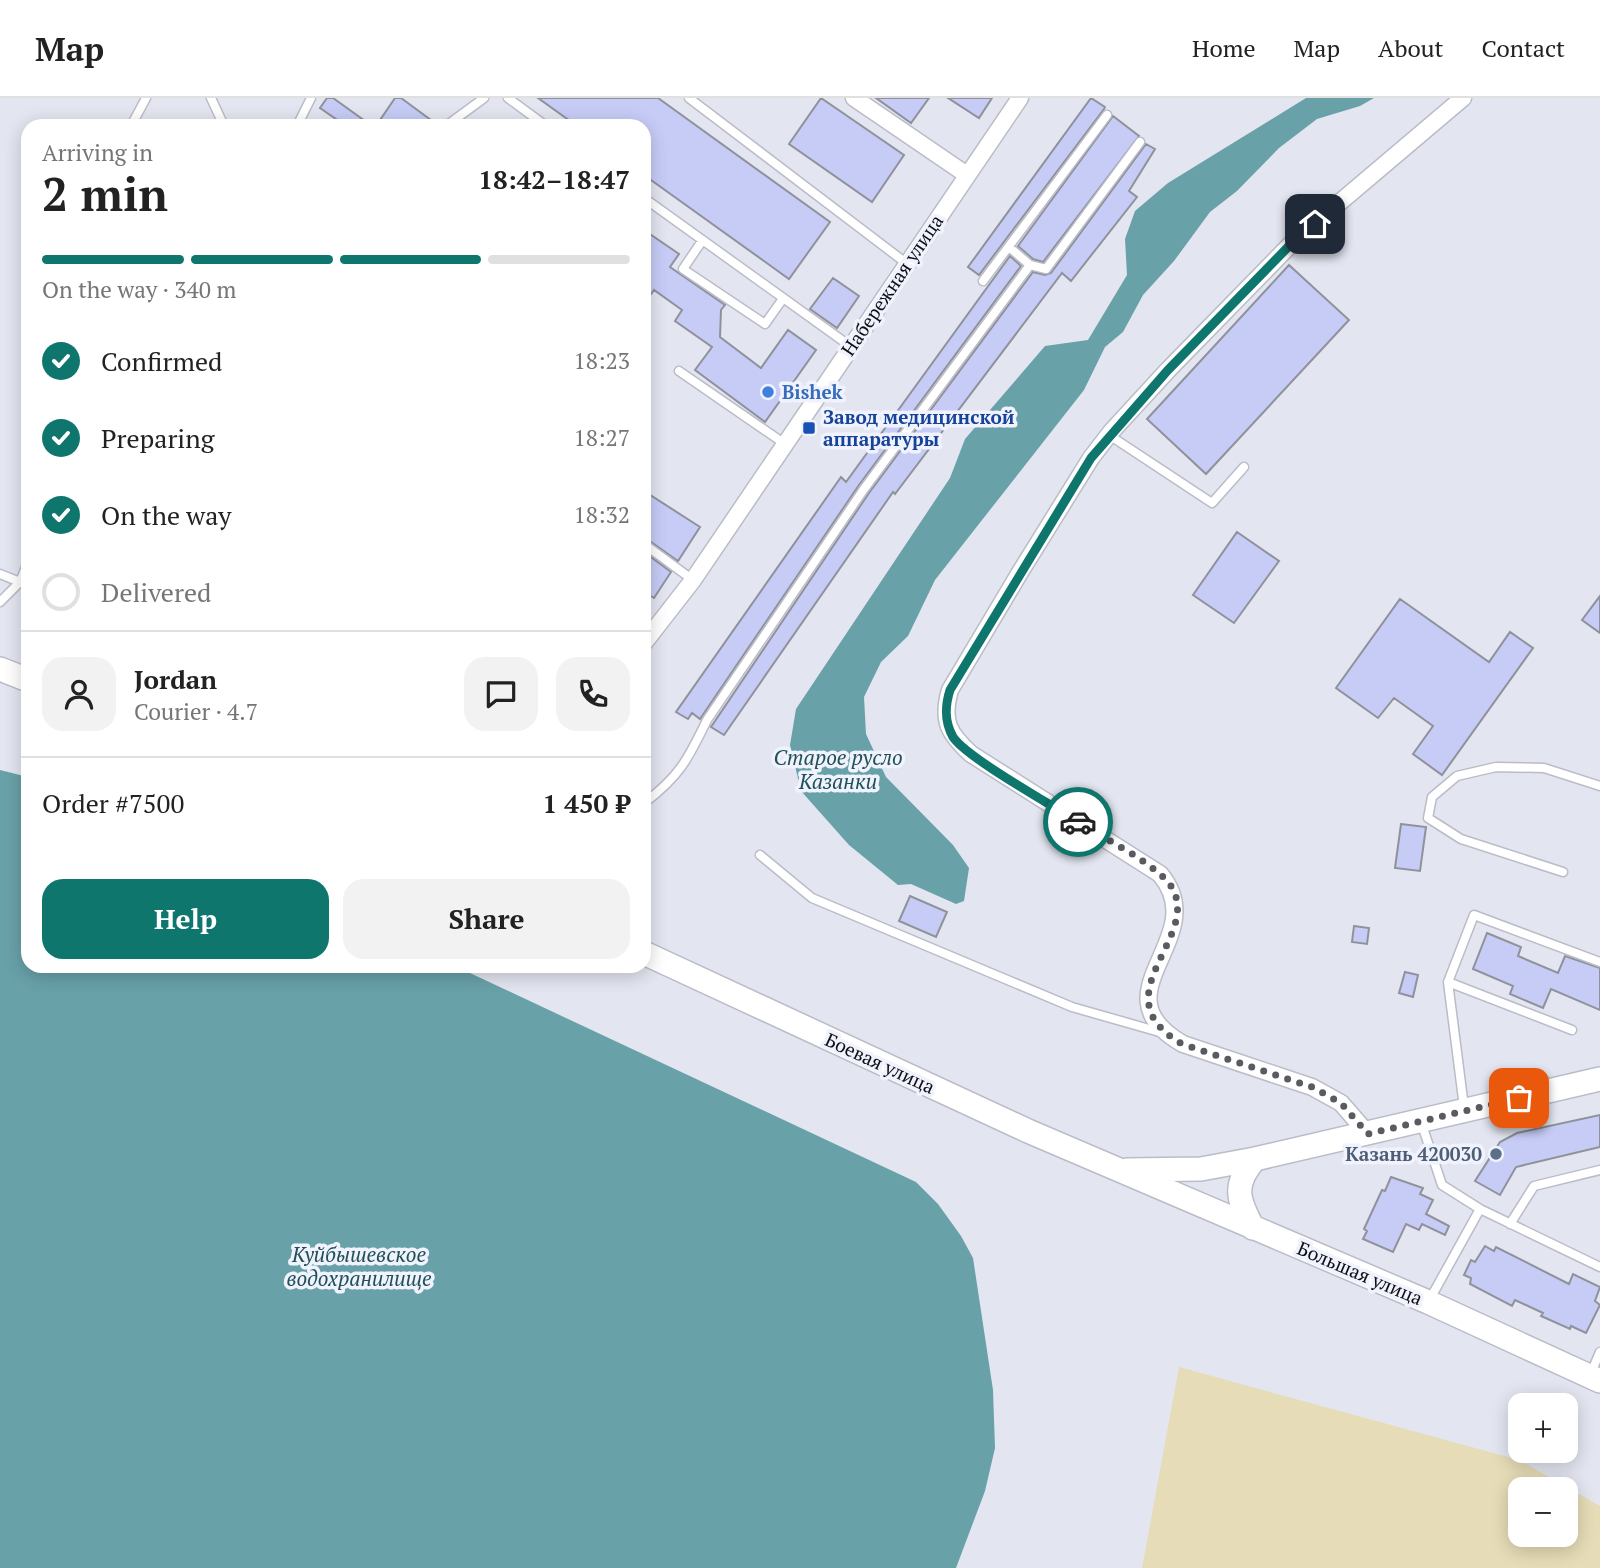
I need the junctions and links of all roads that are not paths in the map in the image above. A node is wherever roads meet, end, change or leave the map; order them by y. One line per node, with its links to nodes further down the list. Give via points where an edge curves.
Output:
1 (146, 98): 11 (lane)
2 (211, 98): 12 (lane)
3 (311, 98): 13 (lane)
4 (484, 98): 14 (lane)
5 (508, 98): 15 (lane)
6 (689, 98): 21 (lane)
7 (855, 98): 17 (street)
8 (1020, 98): 17 (street, Набережная улица)
9 (1463, 98): 27 (street, via 1293,242)
10 (1108, 115): 20 (lane)
11 (135, 119)
12 (221, 119)
13 (300, 119)
14 (456, 119)
15 (536, 119)
16 (1140, 142): 22 (lane, via 1046,270)
17 (967, 175): 21 (street, Набережная улица)
18 (651, 203): 19 (lane)
19 (702, 241): 24 (lane); 24 (lane, via 683,269 765,324)
20 (1009, 247): 22 (lane); 23 (lane)
21 (906, 263): 25 (street, Набережная улица)
22 (1030, 265): 40 (lane, via 864,489 707,720 688,761)
23 (983, 281)
24 (782, 300): 25 (lane)
25 (850, 346): 28 (street, Набережная улица)
26 (679, 371): 28 (lane)
27 (1109, 435): 29 (lane, via 1212,503); 47 (street, via 1018,574 945,706 954,739 971,754 1160,874 1172,888 1176,905 1173,927 1149,985 1148,1003)
28 (785, 444): 32 (street, Набережная улица)
29 (1244, 467)
30 (651, 549): 32 (lane)
31 (0, 574): 33 (lane)
32 (693, 580): 36 (street, Набережная улица)
33 (21, 583)
34 (21, 586): 35 (lane)
35 (0, 602)
36 (651, 634)
37 (0, 669): 38 (main road)
38 (21, 677)
39 (1600, 786): 42 (lane, via 1545,768 1496,767 1457,776 1432,797 1428,818 1461,839)
40 (651, 798)
41 (760, 855): 47 (lane, via 812,898 1072,1007)
42 (1563, 872)
43 (651, 956): 54 (main road, Боевая улица)
44 (1600, 962): 45 (lane, via 1474,915)
45 (1448, 982): 46 (lane); 49 (lane)
46 (1572, 1030)
47 (1164, 1033): 51 (street, via 1182,1044 1312,1087 1341,1103)
48 (1600, 1079): 49 (main road)
49 (1465, 1111): 50 (main road)
50 (1420, 1122): 51 (main road); 55 (lane, via 1442,1185)
51 (1368, 1134): 52 (main road)
52 (1255, 1158): 54 (main road, via 1201,1169); 57 (main road, via 1239,1187 1241,1204)
53 (1600, 1170): 56 (lane, via 1534,1186)
54 (1117, 1171): 57 (main road, Большая улица)
55 (1480, 1209): 56 (lane); 59 (lane)
56 (1510, 1224): 58 (lane)
57 (1253, 1227): 59 (main road, Большая улица)
58 (1600, 1267)
59 (1428, 1302): 61 (main road, Большая улица)
60 (1600, 1352): 61 (lane)
61 (1595, 1379)

